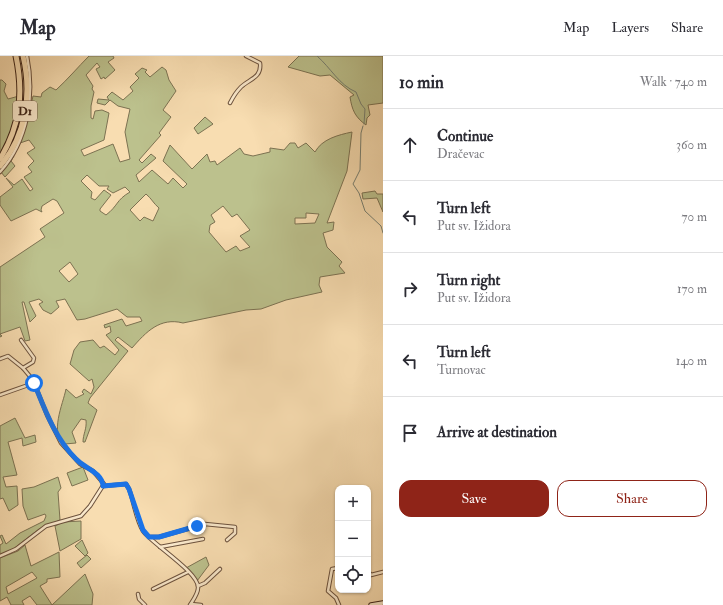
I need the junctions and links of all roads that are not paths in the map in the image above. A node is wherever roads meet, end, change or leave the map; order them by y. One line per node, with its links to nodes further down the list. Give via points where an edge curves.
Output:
1 (16, 56): 6 (highway, D1, via 21,76 21,96 17,121)
2 (24, 56): 7 (highway, D1, via 28,89 23,119 17,139)
3 (27, 56): 8 (street, via 31,96 29,112 12,156)
4 (246, 56): 5 (street, via 260,63 260,68 255,79 242,86)
5 (230, 103)
6 (0, 160)
7 (0, 166)
8 (0, 172)
9 (22, 340): 11 (street, via 34,358)
10 (0, 358): 11 (street, via 8,356)
11 (23, 368): 12 (street, via 30,374)
12 (34, 383): 13 (street); 14 (street, via 62,443 80,464 93,471)
13 (0, 395)
14 (103, 485): 15 (street, via 126,484 143,530); 19 (street, via 81,516 46,526 16,549)
15 (149, 537): 17 (street, via 159,537 205,524 235,527 234,533); 18 (street)
16 (203, 539): 18 (street)
17 (227, 540)
18 (160, 547): 22 (street, via 181,563)
19 (0, 556)
20 (335, 568): 32 (street, via 332,569 328,591)
21 (220, 569): 25 (street)
22 (188, 572): 25 (street); 26 (street)
23 (383, 572): 24 (street)
24 (371, 575)
25 (198, 586): 29 (street)
26 (153, 589)
27 (138, 594): 30 (street)
28 (383, 603): 33 (street)
29 (191, 604): 31 (street)
30 (145, 605)
31 (201, 605)
32 (339, 605)
33 (371, 605)

